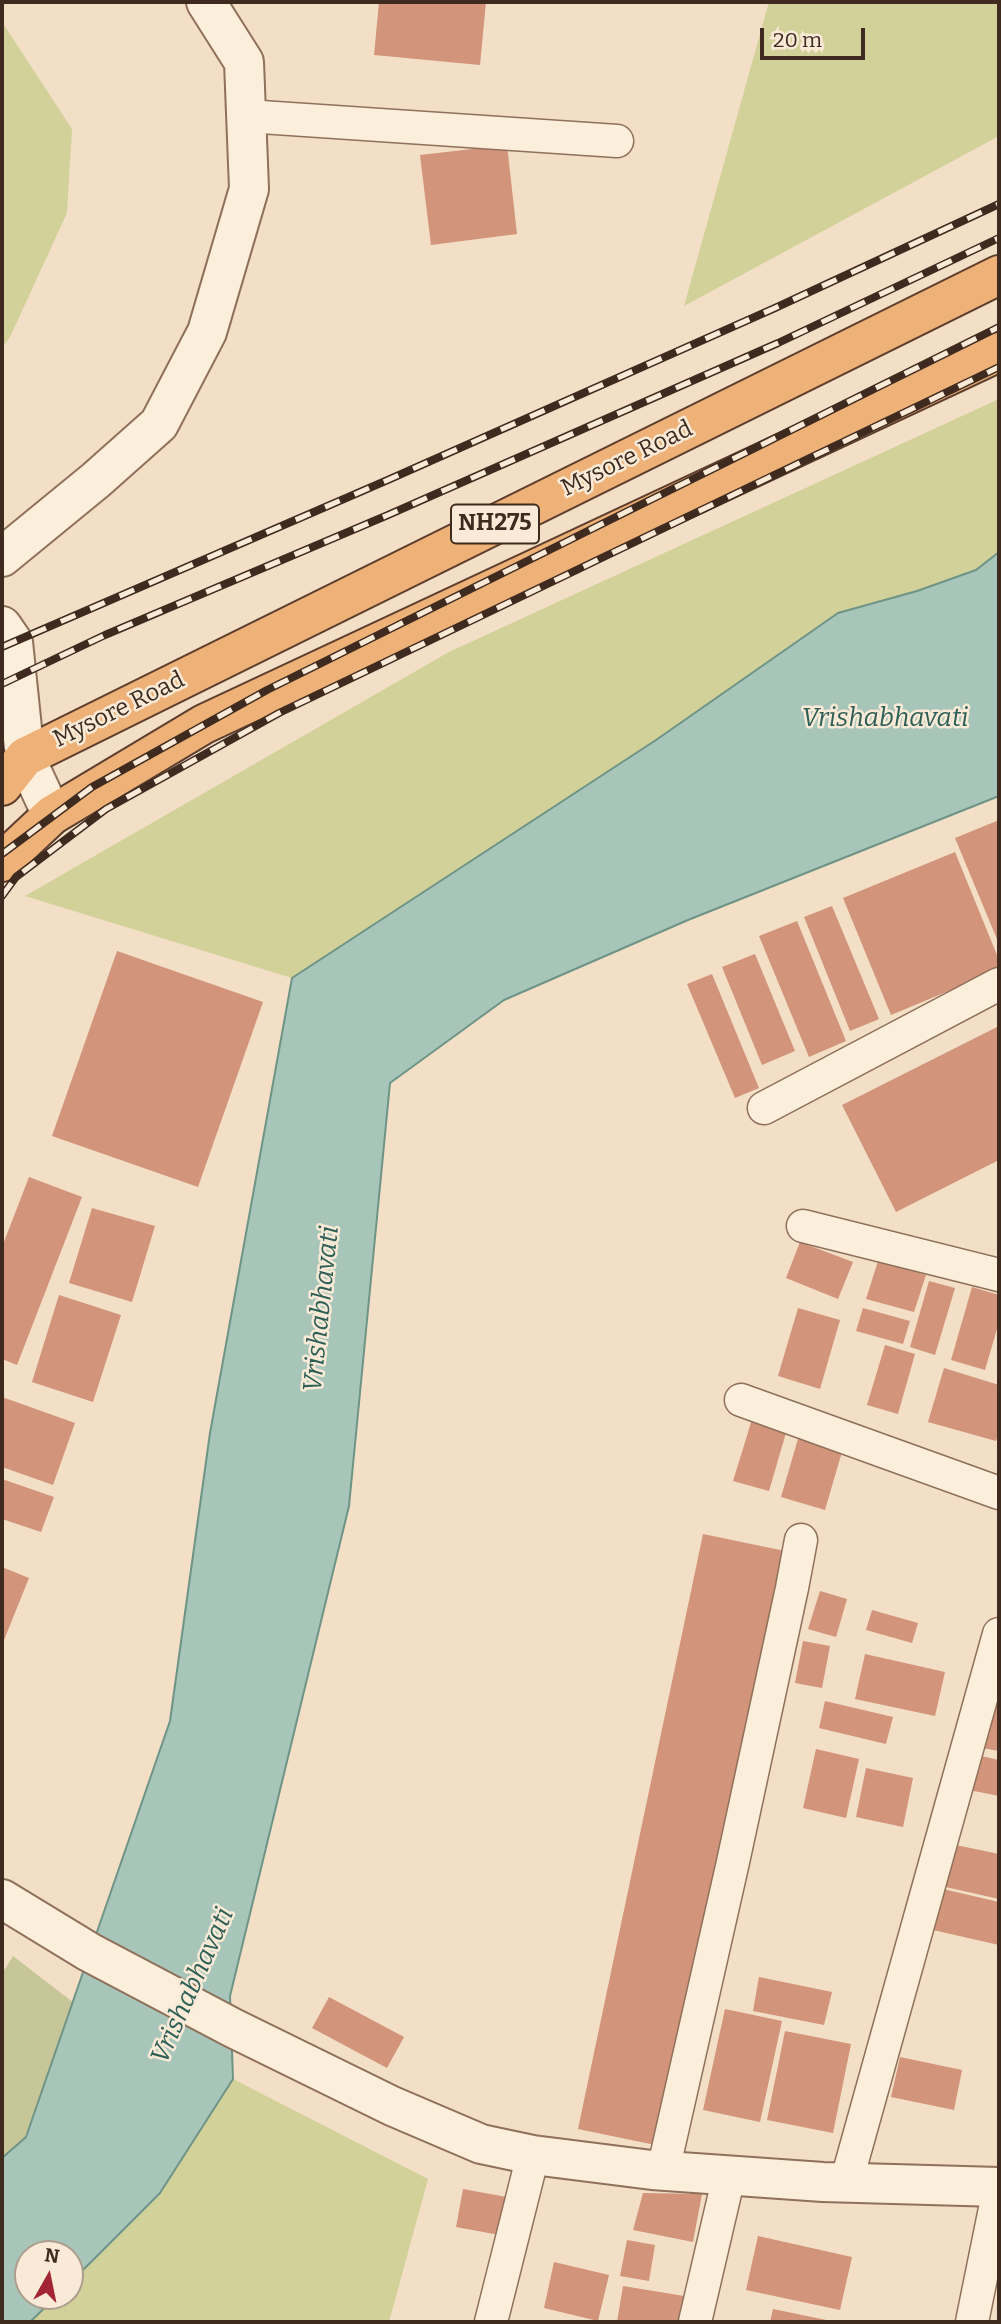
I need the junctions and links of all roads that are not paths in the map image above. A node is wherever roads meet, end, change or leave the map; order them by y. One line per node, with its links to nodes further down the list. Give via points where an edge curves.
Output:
1 (206, 2): 2 (street, via 244,62)
2 (246, 116): 3 (street); 6 (street, via 249,189 207,332 159,424)
3 (617, 141)
4 (999, 275): 8 (highway, Mysore Road / NH275)
5 (999, 352): 10 (highway, Mysore Road / NH275, via 204,724)
6 (2, 557)
7 (2, 626): 8 (street, via 13,642)
8 (25, 757): 9 (highway, Mysore Road / NH275); 10 (street)
9 (2, 786)
10 (52, 815): 11 (highway, Mysore Road / NH275)
11 (2, 862)
12 (999, 984): 13 (street)
13 (764, 1108)
14 (803, 1226): 15 (street)
15 (999, 1275)
16 (741, 1400): 17 (street)
17 (999, 1493)
18 (801, 1540): 22 (street)
19 (999, 1634): 24 (street)
20 (2, 1899): 21 (street, via 89,1952 392,2106 481,2144)
21 (533, 2155): 22 (street); 26 (street)
22 (663, 2171): 23 (street)
23 (729, 2175): 24 (street); 27 (street)
24 (846, 2183): 25 (street)
25 (999, 2188): 28 (street)
26 (491, 2322)
27 (695, 2322)
28 (972, 2322)

